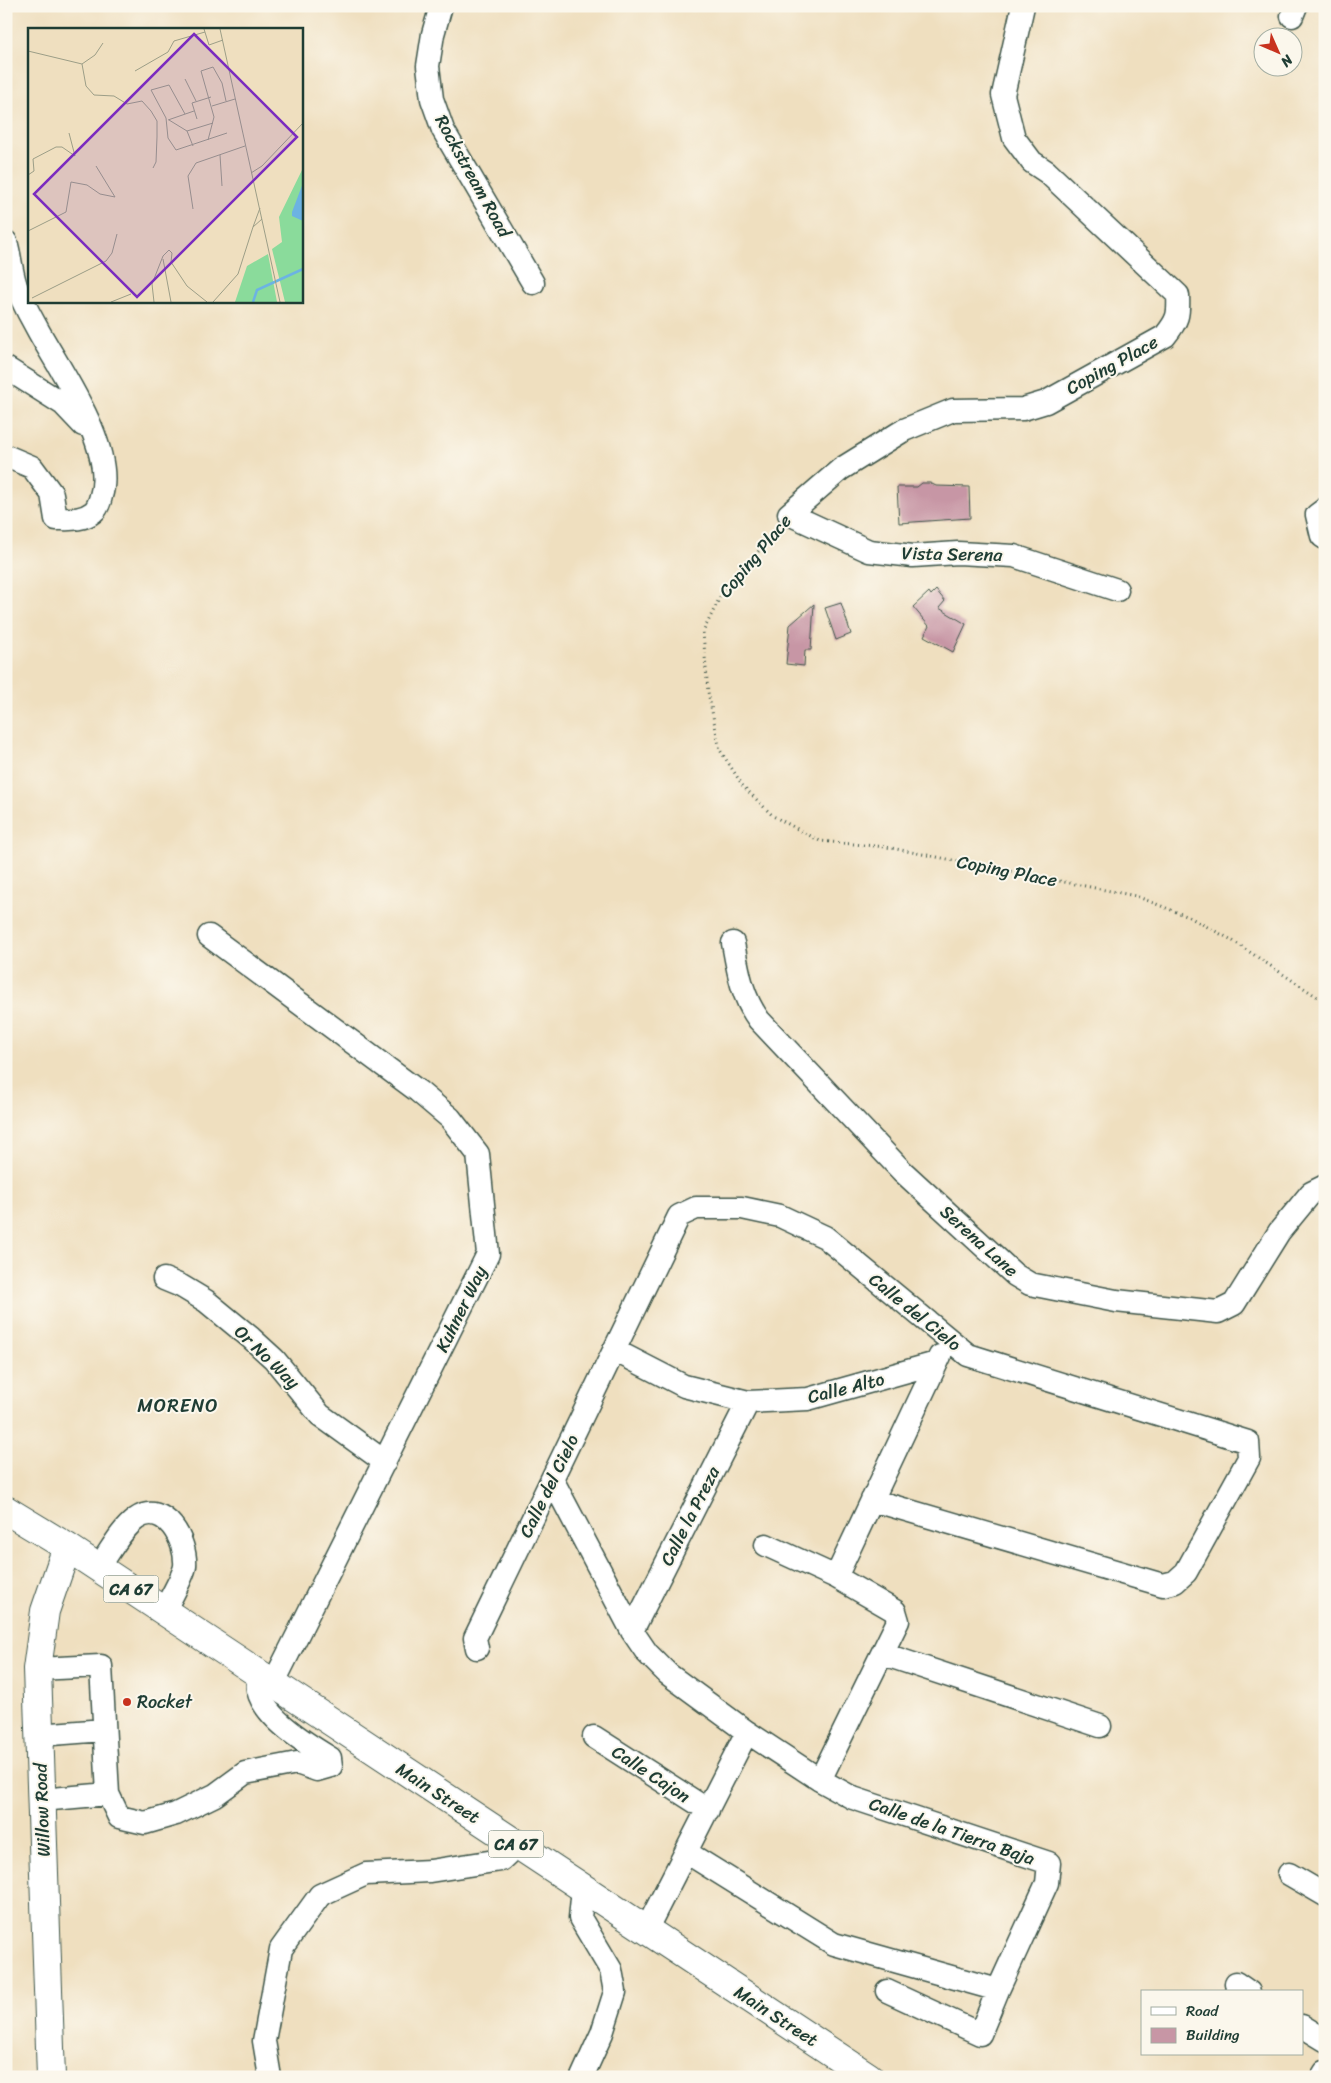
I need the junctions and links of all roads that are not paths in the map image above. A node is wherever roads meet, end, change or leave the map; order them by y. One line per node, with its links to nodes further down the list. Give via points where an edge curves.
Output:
1 (441, 6): 4 (street, Rockstream Road, via 432,34 428,66 432,99 443,130)
2 (1023, 6): 9 (street, Coping Place, via 1003,95 1014,138 1032,162 1047,172 1178,294 1176,321 1165,336 1046,402 1023,409 953,410 904,430 841,469)
3 (6, 242): 6 (street, via 16,288 74,392)
4 (533, 283)
5 (6, 368): 6 (street, via 63,404)
6 (95, 438): 7 (street, via 105,485 93,512 76,519 56,518 52,494 32,467)
7 (6, 456)
8 (1325, 509): 10 (street, via 1317,515)
9 (789, 514): 11 (street, Vista Serena, via 869,550 913,556 958,553 1014,556)
10 (1325, 538)
11 (1116, 590)
12 (208, 936): 20 (street, Kuhner Way, via 418,1091 450,1118 478,1154 488,1254)
13 (733, 943): 14 (street, Serena Lane, via 740,982 750,1008 759,1020 902,1171 1015,1275 1030,1284 1116,1301 1218,1312 1234,1304 1279,1232 1311,1193)
14 (1325, 1186)
15 (164, 1279): 20 (street, Or No Way, via 206,1301 274,1359 320,1415)
16 (948, 1340): 17 (street, Calle del Cielo, via 825,1238 780,1216 742,1208 696,1208 679,1216); 18 (street); 22 (street, Calle del Cielo, via 968,1355 1248,1442 1249,1458 1186,1572 1175,1582 1163,1585)
17 (614, 1350): 19 (street, Calle Alto, via 684,1386); 21 (street, Calle del Cielo)
18 (936, 1364): 19 (street, Calle Alto, via 808,1399); 22 (street)
19 (748, 1402): 29 (street, Calle la Preza)
20 (385, 1462): 33 (street, Kuhner Way)
21 (552, 1479): 29 (street, Calle de la Tierra Baja); 30 (street, Calle del Cielo, via 475,1638)
22 (872, 1500): 27 (street)
23 (6, 1510): 25 (main road, Main Street / CA 67)
24 (766, 1545): 27 (street)
25 (67, 1547): 26 (main road, Main Street / CA 67); 32 (main road, Willow Road, via 45,1611)
26 (98, 1568): 28 (main road, Main Street / CA 67); 28 (street, via 124,1531 136,1520 144,1515 166,1518 176,1530 185,1567)
27 (836, 1577): 31 (street, via 895,1611 898,1621)
28 (164, 1611): 33 (main road, Main Street / CA 67)
29 (632, 1630): 36 (street, Calle de la Tierra Baja, via 647,1653 668,1674)
30 (477, 1648)
31 (883, 1654): 34 (street); 39 (street)
32 (37, 1669): 35 (street, via 101,1666); 37 (main road, Willow Road)
33 (266, 1679): 40 (street, via 258,1690 278,1721 300,1740 330,1758 332,1766 318,1770 297,1763 245,1773 215,1795 176,1814 144,1823 119,1817); 43 (main road, Main Street / CA 67)
34 (1100, 1726)
35 (104, 1730): 37 (street); 40 (street)
36 (747, 1732): 39 (street, Calle de la Tierra Baja); 42 (street)
37 (39, 1735): 41 (main road, Willow Road)
38 (594, 1737): 42 (street, Calle Cajon)
39 (820, 1780): 49 (street, Calle de la Tierra Baja, via 853,1798 1048,1863 1048,1883)
40 (108, 1794): 41 (street)
41 (41, 1800): 54 (main road, Willow Road)
42 (708, 1810): 44 (street)
43 (517, 1844): 46 (main road, Main Street / CA 67); 55 (street, via 501,1860 430,1871 366,1874 320,1895 281,1949 264,2041)
44 (686, 1852): 48 (street); 49 (street, via 834,1944)
45 (1289, 1874): 47 (street)
46 (583, 1888): 48 (main road, Main Street / CA 67); 56 (street, via 580,1918 612,1970 614,1992 602,2033)
47 (1325, 1895)
48 (646, 1930): 57 (main road, Main Street / CA 67)
49 (998, 1990): 50 (street, via 980,2034)
50 (887, 1991)
51 (1304, 2027): 52 (street)
52 (1325, 2040)
53 (1325, 2072): 58 (street)
54 (51, 2077)
55 (270, 2077)
56 (582, 2077)
57 (869, 2077)
58 (1322, 2077)

